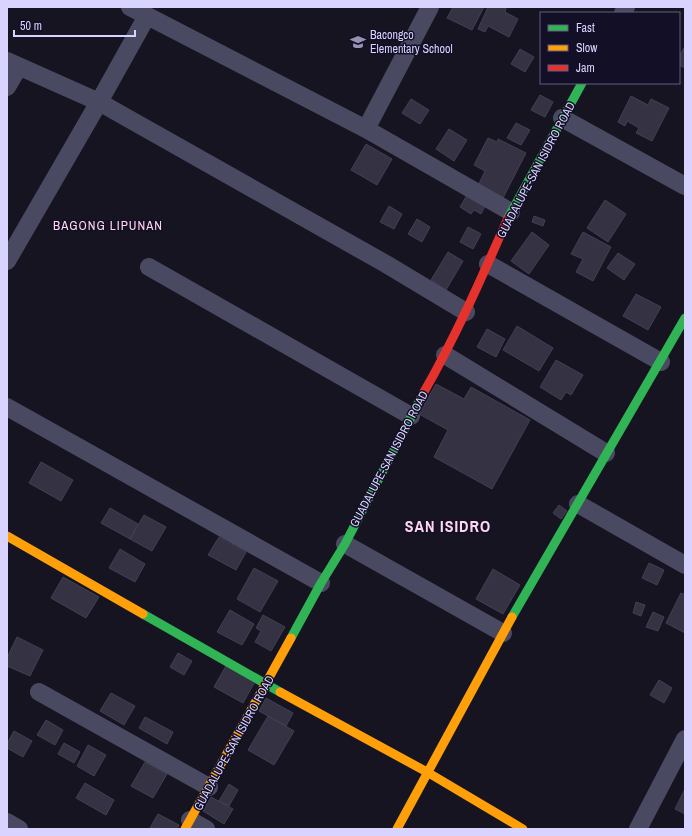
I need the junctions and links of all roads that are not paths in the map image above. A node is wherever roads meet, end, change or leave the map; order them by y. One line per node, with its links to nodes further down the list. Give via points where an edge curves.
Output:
1 (130, 7): 3 (street)
2 (430, 7): 9 (street)
3 (146, 16): 7 (street); 9 (street)
4 (13, 64): 6 (street); 7 (street)
5 (581, 84): 8 (street, GUADALUPE-SAN ISIDRO ROAD)
6 (7, 87)
7 (99, 102): 12 (street); 15 (street)
8 (562, 118): 10 (street); 11 (street, GUADALUPE-SAN ISIDRO ROAD)
9 (366, 129): 11 (street)
10 (685, 186)
11 (512, 212): 13 (street, GUADALUPE-SAN ISIDRO ROAD)
12 (7, 261)
13 (488, 264): 15 (street, GUADALUPE-SAN ISIDRO ROAD); 18 (street)
14 (149, 267): 20 (street)
15 (466, 312): 17 (street, GUADALUPE-SAN ISIDRO ROAD)
16 (685, 318): 18 (street)
17 (445, 355): 20 (street, GUADALUPE-SAN ISIDRO ROAD); 21 (street)
18 (661, 362): 21 (street)
19 (7, 407): 26 (street)
20 (410, 416): 24 (street, GUADALUPE-SAN ISIDRO ROAD)
21 (606, 453): 22 (street)
22 (578, 504): 25 (street); 27 (street)
23 (7, 536): 28 (street)
24 (345, 544): 26 (street, GUADALUPE-SAN ISIDRO ROAD); 27 (street)
25 (685, 565)
26 (321, 583): 28 (street, GUADALUPE-SAN ISIDRO ROAD)
27 (504, 633): 31 (street)
28 (266, 684): 31 (street); 32 (street, GUADALUPE-SAN ISIDRO ROAD)
29 (39, 692): 32 (street)
30 (685, 739): 39 (street)
31 (428, 772): 37 (street); 38 (street)
32 (208, 787): 34 (street, GUADALUPE-SAN ISIDRO ROAD)
33 (7, 822): 35 (street)
34 (188, 825): 36 (street)
35 (19, 829)
36 (206, 829)
37 (397, 829)
38 (523, 829)
39 (638, 829)

